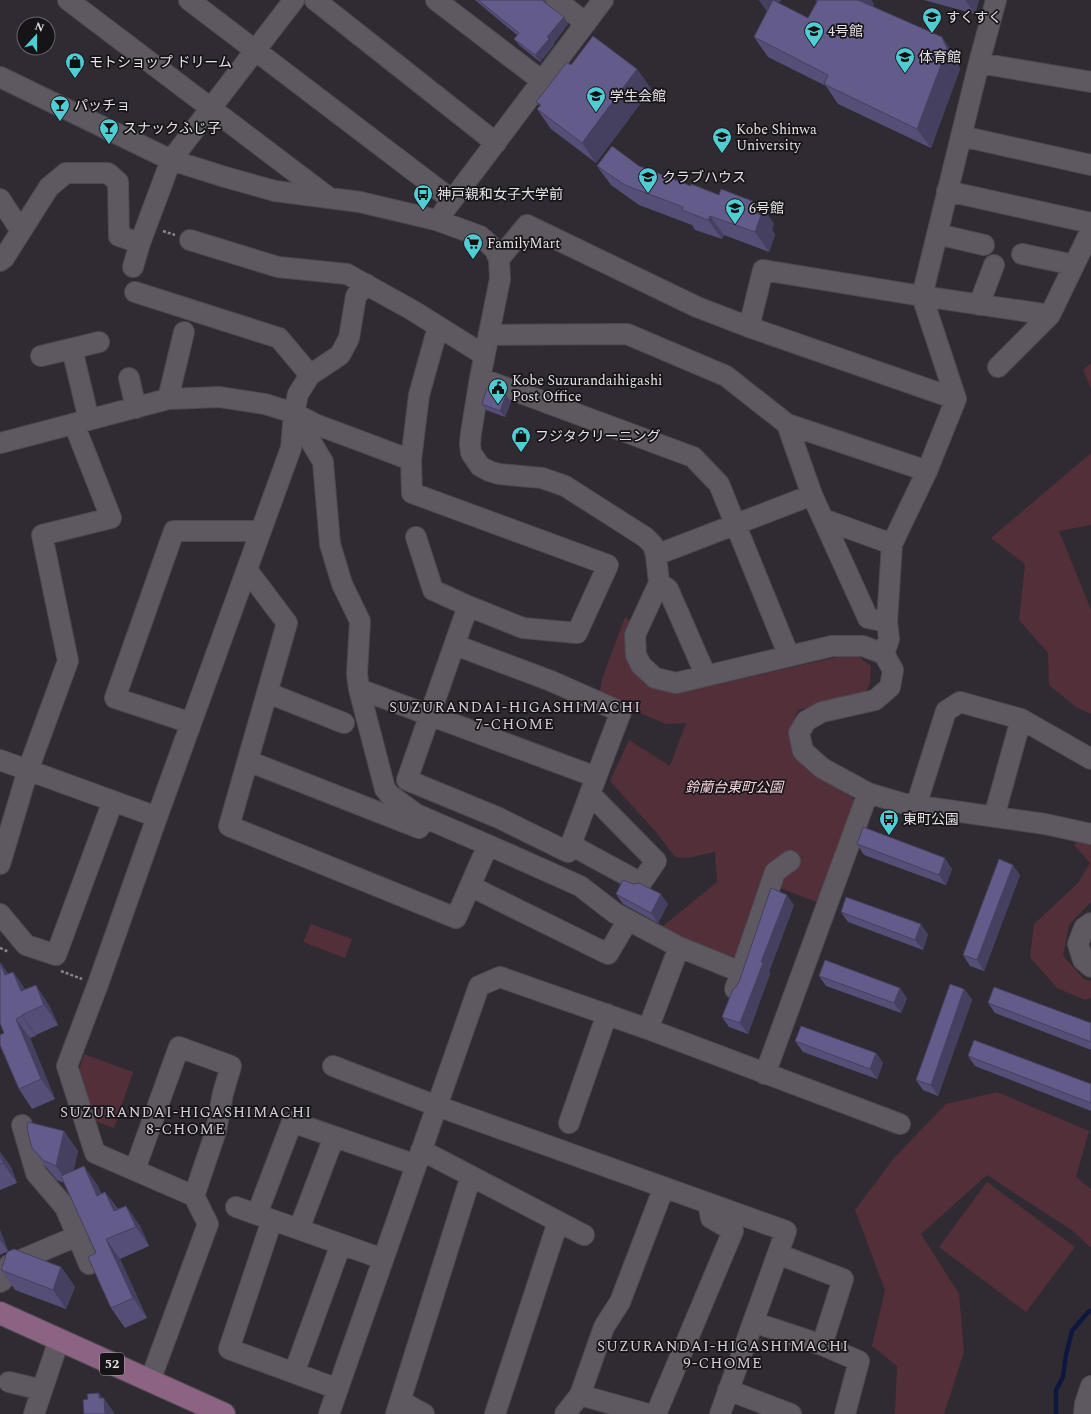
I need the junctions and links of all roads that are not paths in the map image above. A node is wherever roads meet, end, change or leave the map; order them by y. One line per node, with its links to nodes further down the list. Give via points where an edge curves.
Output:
1 (68, 0): 15 (street)
2 (189, 0): 10 (street)
3 (294, 0): 10 (street)
4 (315, 0): 17 (street)
5 (436, 0): 13 (street)
6 (556, 0): 9 (street)
7 (603, 0): 9 (street)
8 (996, 0): 11 (street)
9 (586, 23): 13 (street)
10 (255, 51): 15 (street); 23 (street)
11 (979, 63): 14 (street); 16 (street)
12 (0, 77): 18 (street)
13 (542, 81): 17 (street)
14 (1091, 82)
15 (212, 108): 18 (street); 21 (street)
16 (961, 136): 19 (street); 20 (street)
17 (496, 142): 23 (street)
18 (171, 160): 21 (street, via 274,191); 28 (street)
19 (1091, 165)
20 (947, 191): 25 (street); 29 (street)
21 (329, 198): 24 (street, via 360,202)
22 (0, 199): 27 (street)
23 (452, 200): 24 (street)
24 (436, 220): 33 (street, via 480,236 495,250)
25 (1091, 223)
26 (1091, 230): 36 (street)
27 (21, 231): 28 (street, via 49,187 66,173 108,173 118,182 119,236); 34 (street)
28 (144, 234): 37 (street)
29 (937, 234): 31 (street); 40 (street)
30 (190, 240): 38 (street, via 278,268 347,274)
31 (984, 245)
32 (1022, 254): 36 (street)
33 (499, 259): 44 (street, via 527,225 697,307); 46 (street, via 500,279)
34 (0, 261)
35 (994, 265): 41 (street)
36 (1074, 265): 42 (street)
37 (133, 267)
38 (366, 284): 43 (street); 52 (street, via 356,296 349,338 340,355)
39 (135, 292): 52 (street, via 279,338)
40 (922, 296): 41 (street); 44 (street, via 763,270); 56 (street)
41 (979, 305): 42 (street)
42 (1050, 315): 51 (street)
43 (438, 327): 49 (street); 62 (street, via 419,395)
44 (749, 327): 56 (street)
45 (184, 332): 55 (street)
46 (489, 335): 49 (street); 60 (street, via 627,334 726,376)
47 (99, 342): 48 (street)
48 (72, 348): 50 (street); 59 (street)
49 (484, 355): 54 (street)
50 (42, 356)
51 (998, 367)
52 (310, 375): 58 (street, via 298,394)
53 (129, 378): 57 (street)
54 (480, 378): 66 (street, via 693,457 719,484); 70 (street, via 470,444 471,453 480,466 499,474 542,478 565,486 645,538 653,545)
55 (168, 399): 57 (street); 58 (street, via 219,397 265,404)
56 (956, 399): 63 (street)
57 (136, 408): 59 (street)
58 (294, 413): 62 (street, via 315,424); 67 (street, via 291,448); 79 (street, via 323,462 330,544 342,584 360,621 357,674)
59 (81, 422): 61 (street); 88 (street, via 111,518 42,535 68,661)
60 (787, 424): 63 (street); 64 (street)
61 (0, 443)
62 (411, 460): 73 (street, via 412,493 608,565 577,633 523,628)
63 (926, 471): 69 (street)
64 (812, 495): 65 (street); 66 (street)
65 (823, 519): 69 (street); 74 (street, via 868,618)
66 (735, 525): 70 (street); 77 (street)
67 (261, 532): 71 (street); 83 (street, via 174,531 115,698)
68 (416, 537): 73 (street, via 433,590)
69 (892, 544): 74 (street)
70 (656, 555): 72 (street)
71 (247, 570): 80 (street, via 287,623); 83 (street)
72 (659, 583): 78 (street, via 668,589); 78 (street, via 635,635 636,656 641,665 655,678 676,683)
73 (468, 606): 75 (street)
74 (887, 622): 76 (street, via 889,639)
75 (455, 645): 81 (street); 89 (street, via 551,681 621,712)
76 (884, 654): 77 (street, via 863,646 832,646); 90 (street, via 893,670 890,687 875,700 822,712 806,720 799,733 803,750 822,768)
77 (789, 656): 78 (street)
78 (706, 676)
79 (359, 689): 81 (street); 95 (street, via 385,789)
80 (268, 693): 84 (street); 87 (street)
81 (429, 714): 89 (street); 98 (street, via 407,780 498,818 568,852)
82 (1021, 719): 85 (street); 92 (street, via 960,702 946,711); 93 (street)
83 (191, 723): 94 (street)
84 (344, 723)
85 (1091, 759)
86 (0, 760): 88 (street)
87 (248, 761): 95 (street, via 419,828); 101 (street, via 229,826 456,918)
88 (28, 770): 91 (street); 100 (street)
89 (593, 785): 98 (street); 98 (street, via 656,861 641,883)
90 (868, 793): 92 (street); 110 (street)
91 (113, 801): 94 (street); 102 (street, via 56,955 26,945)
92 (916, 806): 93 (street)
93 (994, 816): 96 (street)
94 (157, 817): 117 (street, via 67,1066 94,1153)
95 (426, 819): 97 (street)
96 (1091, 834)
97 (488, 845): 101 (street); 103 (street, via 580,886)
98 (571, 845)
99 (790, 861): 105 (street, via 775,872 738,980)
100 (0, 864)
101 (470, 886): 103 (street, via 608,954)
102 (0, 914)
103 (628, 920): 105 (street)
104 (1091, 923): 106 (street, via 1084,928 1078,944 1083,960)
105 (679, 947): 108 (street)
106 (1091, 967)
107 (607, 1014): 108 (street); 111 (street, via 500,976 478,986); 112 (street)
108 (648, 1029): 110 (street)
109 (333, 1066): 111 (street)
110 (765, 1074): 113 (street)
111 (437, 1106): 116 (street); 119 (street)
112 (568, 1123)
113 (900, 1124)
114 (22, 1125): 126 (street, via 36,1173 65,1207)
115 (334, 1137): 116 (street); 123 (street, via 292,1122); 125 (street)
116 (419, 1158): 118 (street); 130 (street)
117 (134, 1169): 120 (street); 120 (street, via 180,1047 231,1066 216,1131)
118 (471, 1176): 124 (street); 145 (street)
119 (664, 1187): 121 (street); 144 (street, via 620,1302 604,1326)
120 (194, 1196): 138 (street, via 208,1224)
121 (708, 1203): 129 (street, via 786,1230); 154 (street, via 711,1218 733,1231)
122 (236, 1207): 123 (street)
123 (265, 1217): 125 (street); 137 (street, via 229,1349)
124 (558, 1222): 127 (street); 151 (street)
125 (299, 1229): 128 (street)
126 (77, 1236): 131 (street); 132 (street, via 9,1265)
127 (584, 1236)
128 (341, 1244): 130 (street); 137 (street)
129 (778, 1254): 134 (street); 136 (street, via 843,1279)
130 (383, 1258): 141 (street)
131 (89, 1264)
132 (0, 1282)
133 (0, 1313): 135 (main road, 52)
134 (753, 1322): 136 (street); 143 (street)
135 (64, 1342): 138 (main road, 52); 142 (street); 147 (street)
136 (822, 1345): 157 (street, via 859,1362)
137 (294, 1373): 141 (street)
138 (150, 1381): 148 (main road, 52)
139 (9, 1382): 142 (street)
140 (1091, 1386): 158 (street, via 1084,1404)
141 (338, 1389): 149 (street)
142 (42, 1390): 146 (street)
143 (728, 1390): 155 (street); 156 (street)
144 (580, 1395): 152 (street); 153 (street)
145 (398, 1408): 150 (street)
146 (34, 1414)
147 (45, 1414)
148 (224, 1414)
149 (329, 1414)
150 (424, 1414)
151 (494, 1414)
152 (565, 1414)
153 (648, 1414)
154 (656, 1414)
155 (720, 1414)
156 (791, 1414)
157 (845, 1414)
158 (1084, 1414)

